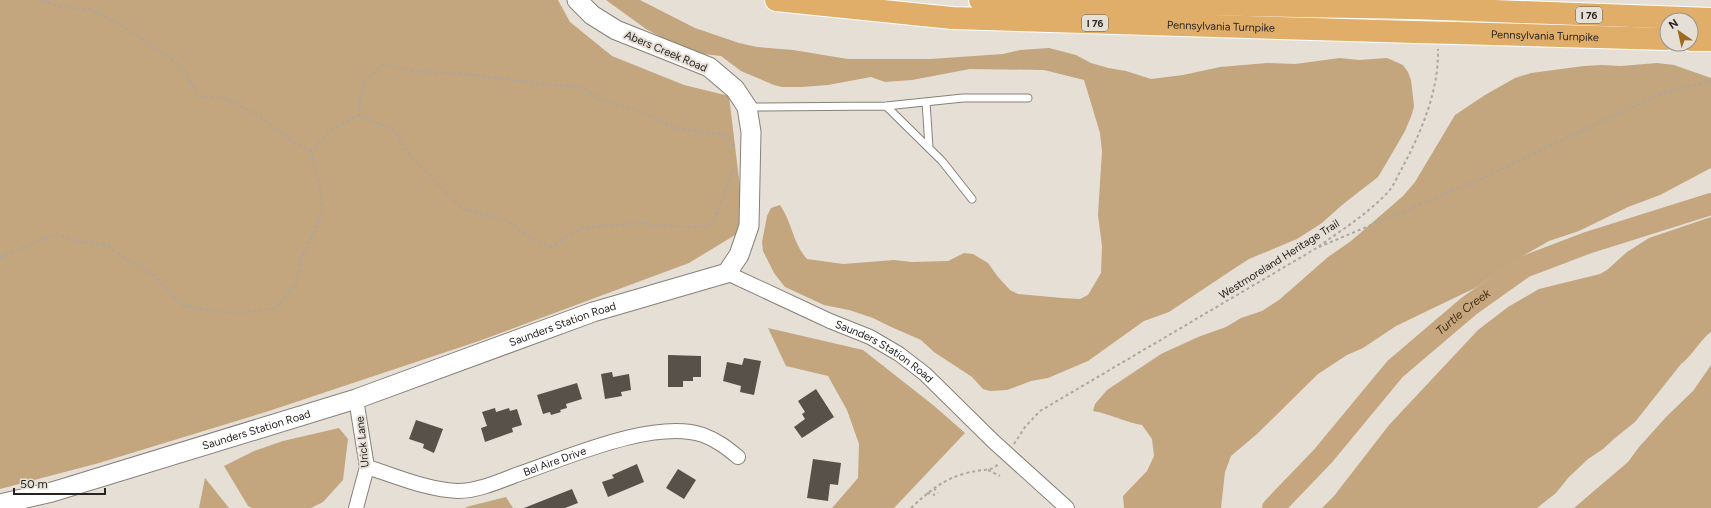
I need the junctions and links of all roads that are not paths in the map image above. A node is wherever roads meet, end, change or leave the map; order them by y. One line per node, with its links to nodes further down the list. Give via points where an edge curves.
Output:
1 (577, 0): 11 (street, Abers Creek Road, via 592,15 616,30 708,67 735,89)
2 (776, 0): 5 (highway, Pennsylvania Turnpike / I 76, bridge, via 952,18)
3 (980, 0): 4 (highway, Pennsylvania Turnpike / I 76, bridge, via 1411,8)
4 (1711, 20)
5 (1659, 39)
6 (1699, 40): 7 (highway)
7 (1711, 40)
8 (1028, 98): 9 (lane, via 964,98)
9 (926, 102): 10 (lane); 12 (lane)
10 (886, 106): 11 (lane); 12 (lane)
11 (747, 107): 14 (street, Abers Creek Road, via 751,132 749,226 739,255)
12 (928, 148): 13 (lane, via 942,161)
13 (972, 199)
14 (727, 273): 15 (street, Saunders Station Road, via 593,312); 20 (street, Saunders Station Road, via 870,337 899,354 925,374 993,441)
15 (356, 399): 17 (street, Urick Lane); 18 (street, Saunders Station Road, via 52,492)
16 (738, 457): 17 (street, Bel Aire Drive, via 719,441 701,434 679,431 641,434 486,486 458,491 432,487)
17 (367, 467): 19 (street, Urick Lane)
18 (0, 504)
19 (356, 508)
20 (1067, 508)

